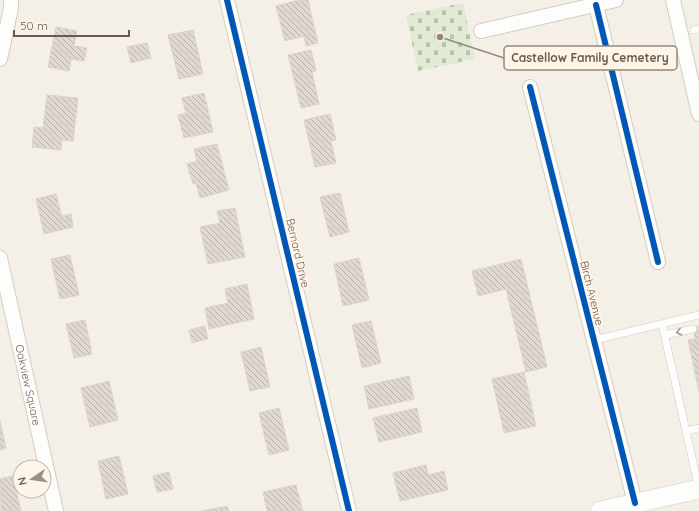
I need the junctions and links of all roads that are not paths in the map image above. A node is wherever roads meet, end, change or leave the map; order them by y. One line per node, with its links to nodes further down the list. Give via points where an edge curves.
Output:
1 (11, 0): 7 (street, via 12,8)
2 (227, 0): 22 (street, Bernard Drive)
3 (616, 0): 5 (street)
4 (673, 0): 9 (street)
5 (596, 5): 6 (street); 11 (street)
6 (481, 31)
7 (0, 59)
8 (530, 88): 16 (street, Birch Avenue)
9 (699, 114)
10 (0, 258): 21 (street, Oakview Square)
11 (658, 262)
12 (699, 315): 13 (lane)
13 (662, 324): 15 (lane); 16 (lane)
14 (693, 329): 15 (lane, one-way to 15)
15 (665, 335): 18 (lane)
16 (594, 340): 20 (street, Birch Avenue)
17 (699, 428): 18 (lane)
18 (686, 431): 19 (lane)
19 (699, 489): 20 (street)
20 (636, 507): 23 (street)
21 (56, 511)
22 (349, 511)
23 (600, 511)

